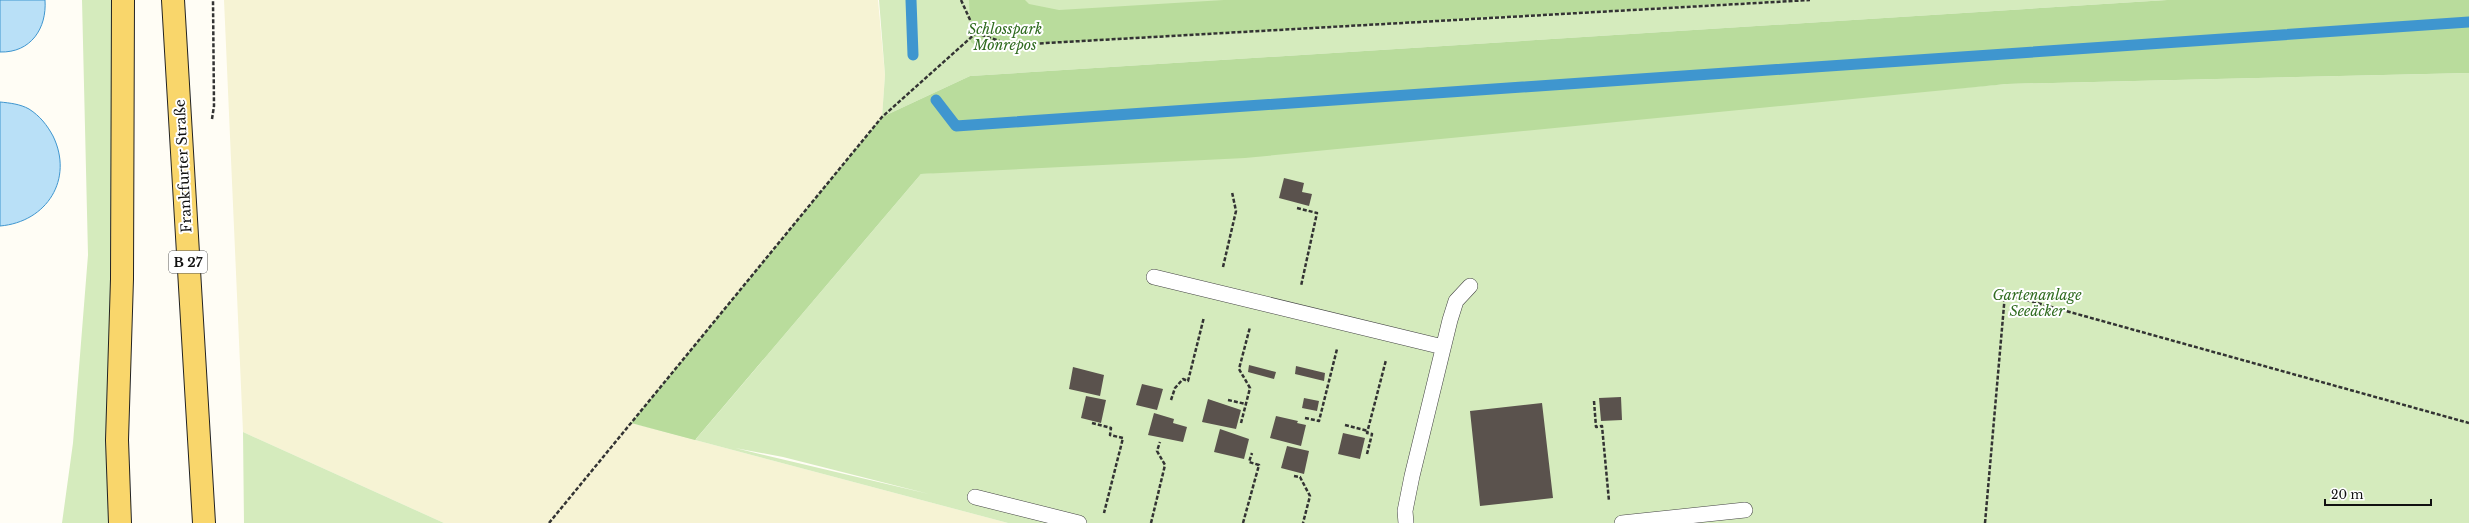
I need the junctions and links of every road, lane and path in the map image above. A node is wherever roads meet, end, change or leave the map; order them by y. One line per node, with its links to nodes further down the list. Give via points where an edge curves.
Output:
1 (123, 0): 34 (main road, via 122,279 117,440)
2 (173, 0): 35 (main road, Frankfurter Straße / B 27)
3 (961, 0): 5 (path)
4 (1810, 0): 5 (path, via 1011,45)
5 (976, 33): 36 (path, via 882,117)
6 (1232, 192): 10 (path, via 1236,211)
7 (1297, 208): 12 (path, via 1318,213)
8 (1154, 277): 10 (lane)
9 (1470, 286): 15 (lane, via 1456,302)
10 (1214, 292): 11 (lane); 16 (path, via 1188,381 1183,380 1175,388)
11 (1256, 302): 12 (lane); 19 (path, via 1239,369 1250,388)
12 (1295, 311): 13 (lane)
13 (1343, 323): 14 (lane); 20 (path, via 1319,421)
14 (1392, 335): 15 (lane); 25 (path)
15 (1443, 346): 41 (lane, via 1406,504)
16 (1171, 400)
17 (1228, 400): 19 (path)
18 (1594, 401): 31 (path, via 1596,427 1602,426)
19 (1246, 404): 22 (path)
20 (1305, 418)
21 (1092, 423): 33 (path, via 1112,428 1110,435 1123,438)
22 (1241, 423)
23 (2469, 423): 43 (path, via 2005,294)
24 (1345, 425): 25 (path)
25 (1368, 431): 28 (path, via 1367,433 1372,434)
26 (1160, 442): 38 (path, via 1157,451 1165,465)
27 (1252, 453): 39 (path, via 1250,462 1259,465)
28 (1367, 454)
29 (1294, 476): 40 (path, via 1300,477 1310,496)
30 (975, 497): 37 (lane)
31 (1610, 508)
32 (1745, 510): 42 (lane)
33 (1103, 515)
34 (120, 523)
35 (204, 523)
36 (549, 523)
37 (1079, 523)
38 (1150, 523)
39 (1243, 523)
40 (1303, 523)
41 (1406, 523)
42 (1622, 523)
43 (1985, 523)

